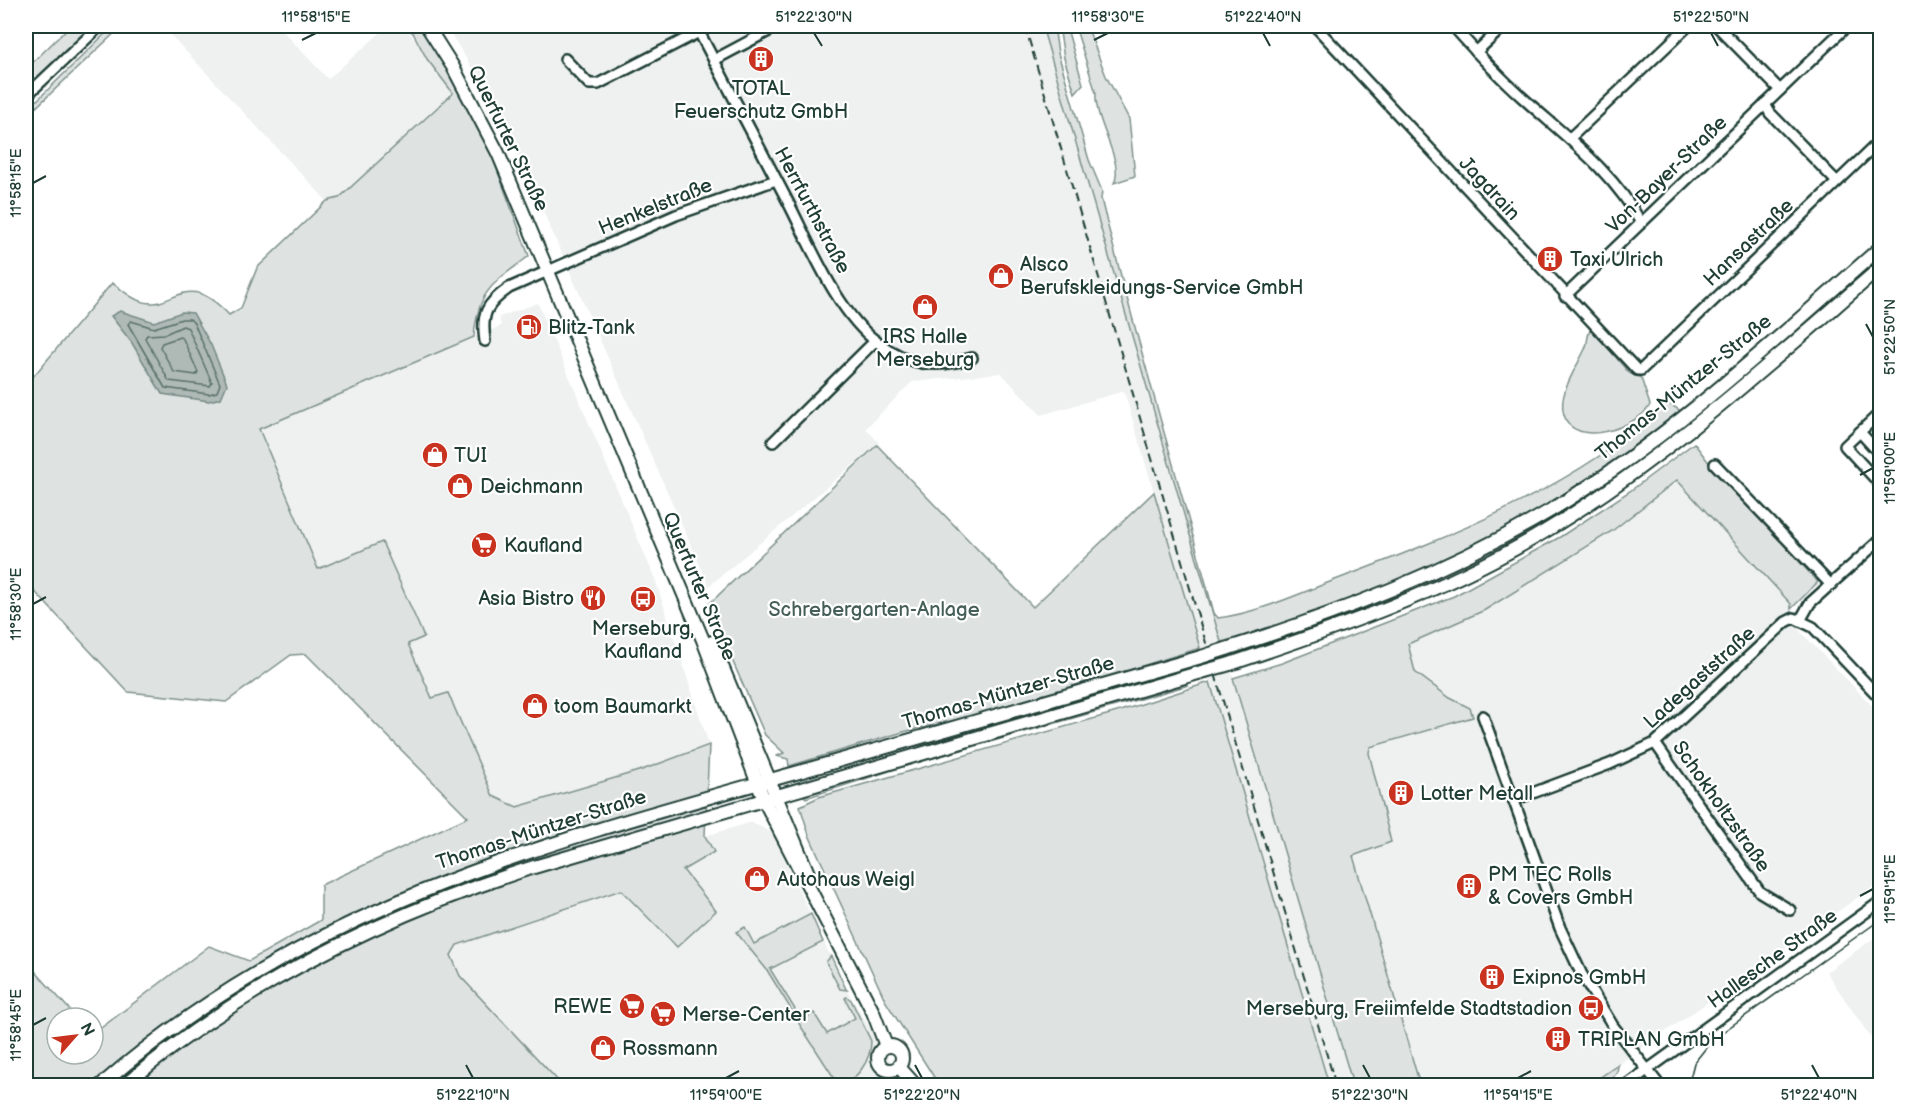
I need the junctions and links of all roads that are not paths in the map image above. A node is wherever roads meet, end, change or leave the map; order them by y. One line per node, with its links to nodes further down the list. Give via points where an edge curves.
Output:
1 (100, 26): 15 (street)
2 (427, 26): 24 (main road, Querfurter Straße, via 485,128)
3 (778, 26): 13 (street)
4 (1315, 26): 25 (street, Jagdrain)
5 (1453, 26): 11 (street)
6 (1504, 26): 11 (street)
7 (1688, 26): 17 (street)
8 (1717, 26): 14 (street)
9 (1847, 26): 14 (street, Von-Bayer-Straße)
10 (698, 29): 12 (street, via 598,84 589,84); 13 (street, Herrfurthstraße)
11 (1476, 52): 17 (street)
12 (565, 59)
13 (714, 60): 19 (street, Herrfurthstraße)
14 (1780, 90): 16 (street, Von-Bayer-Straße)
15 (26, 96)
16 (1765, 104): 20 (street); 21 (street, Von-Bayer-Straße)
17 (1570, 138): 21 (street, via 1616,184)
18 (1881, 141): 20 (street, Hansastraße)
19 (776, 180): 24 (street, Henkelstraße, via 676,214); 27 (street, Herrfurthstraße, via 839,297)
20 (1837, 182): 29 (street, Hansastraße)
21 (1641, 223): 25 (street, Von-Bayer-Straße)
22 (1881, 248): 42 (main road, Thomas-Müntzer-Straße, bridge, via 1662,434 1552,510 1474,552 1335,613 1226,649)
23 (1881, 268): 44 (main road, Thomas-Müntzer-Straße, bridge, via 1669,447 1561,522 1483,565 1385,610 1230,664)
24 (549, 270): 26 (street, via 495,297 482,322); 42 (main road, Querfurter Straße, via 563,292); 43 (main road, Querfurter Straße, via 560,306 703,640)
25 (1565, 296): 29 (street, Jagdrain, via 1632,368)
26 (484, 341)
27 (875, 341): 28 (street, Herrfurthstraße, via 906,359 928,364 946,365); 32 (street)
28 (972, 358)
29 (1641, 369)
30 (1881, 413): 31 (street)
31 (1860, 432): 33 (street); 35 (street, via 1845,446)
32 (773, 442)
33 (1881, 454)
34 (1715, 464): 37 (street)
35 (1881, 484)
36 (1881, 540): 37 (street)
37 (1831, 585): 38 (street, via 1810,603)
38 (1801, 619): 39 (street); 41 (street, Ladegaststraße, via 1786,622)
39 (1881, 698)
40 (1482, 716): 46 (street)
41 (1655, 743): 46 (street, Ladegaststraße); 48 (street, Schokholtzstraße, via 1760,892)
42 (771, 779): 43 (main road, Thomas-Müntzer-Straße); 44 (main road, Querfurter Straße)
43 (757, 783): 45 (main road, Querfurter Straße); 53 (main road, Thomas-Müntzer-Straße, via 536,847 341,926 192,1013)
44 (778, 796): 45 (main road, Thomas-Müntzer-Straße); 49 (main road, Querfurter Straße)
45 (764, 800): 49 (main road, Querfurter Straße); 54 (main road, Thomas-Müntzer-Straße, via 523,870 402,914 253,991)
46 (1514, 800): 52 (street, via 1560,928 1581,973 1613,1026)
47 (1881, 902): 52 (street, Hallesche Straße)
48 (1790, 910)
49 (822, 913): 50 (main road, Querfurter Straße, via 873,1012)
50 (886, 1046): 51 (main road, via 900,1050); 51 (main road, via 879,1051 879,1064 889,1071)
51 (899, 1067): 55 (main road)
52 (1647, 1070): 56 (street, Hallesche Straße); 57 (street)
53 (100, 1086)
54 (124, 1086)
55 (916, 1086)
56 (1625, 1086)
57 (1660, 1086)

